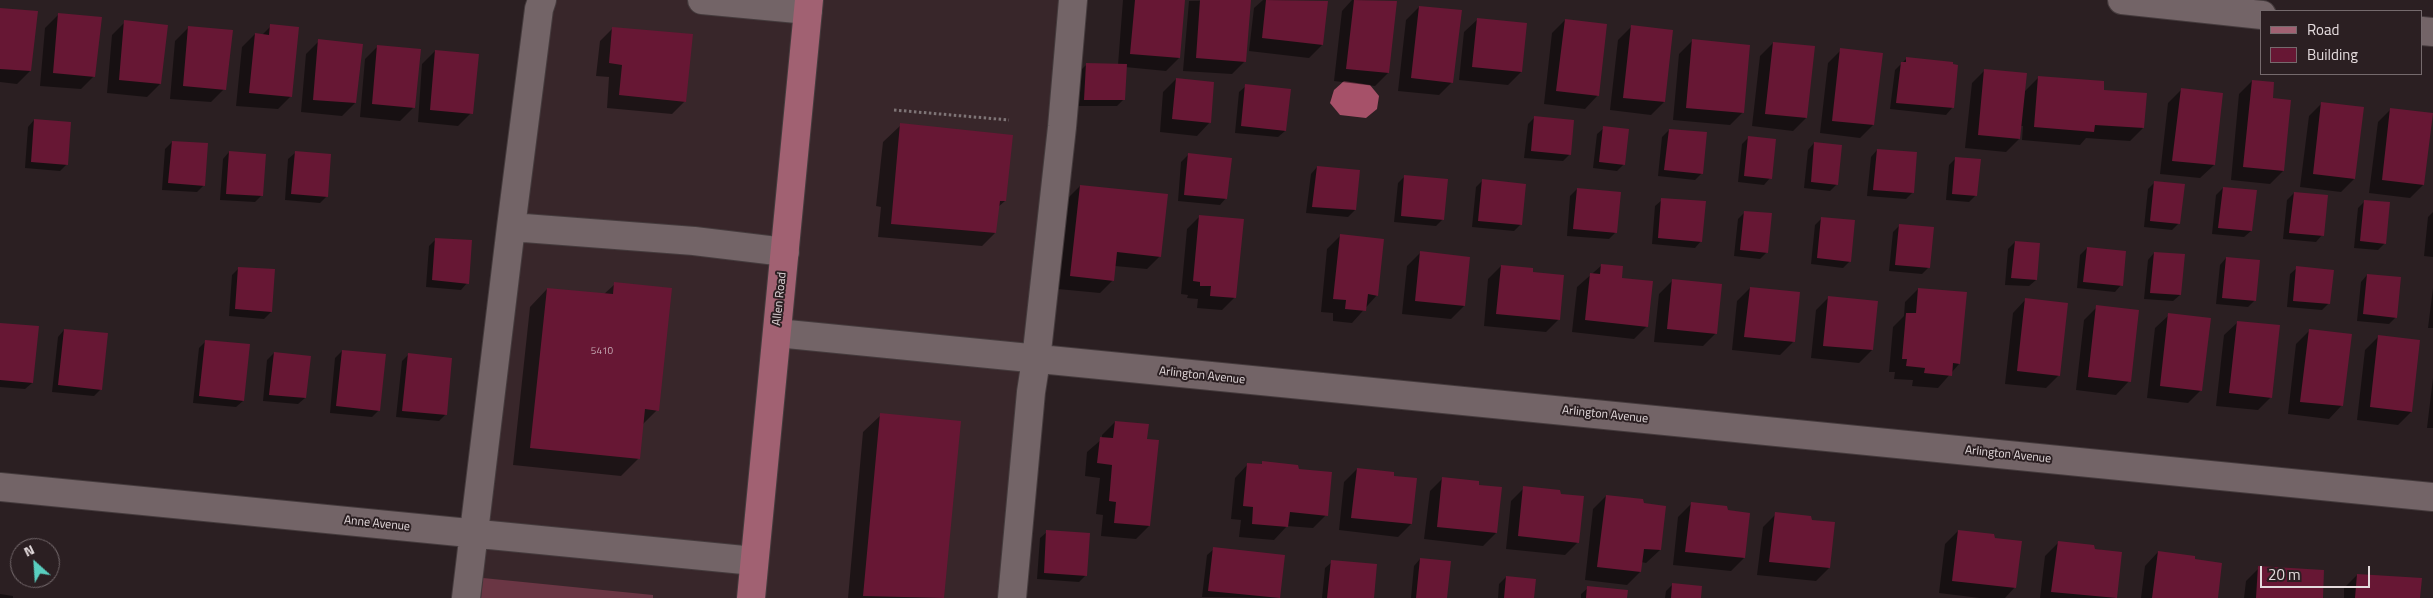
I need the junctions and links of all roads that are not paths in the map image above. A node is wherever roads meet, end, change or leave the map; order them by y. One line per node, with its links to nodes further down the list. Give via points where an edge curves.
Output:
1 (542, 0): 7 (street)
2 (702, 0): 5 (street)
3 (1073, 0): 10 (street)
4 (2122, 0): 6 (street)
5 (809, 5): 8 (main road, Allen Road)
6 (2260, 14)
7 (511, 227): 8 (street, via 694,241); 13 (street)
8 (785, 252): 9 (main road, Allen Road)
9 (777, 333): 10 (street, Arlington Avenue); 14 (main road, Allen Road)
10 (1036, 360): 12 (street, Arlington Avenue); 17 (street)
11 (0, 487): 13 (street, Anne Avenue)
12 (2433, 497)
13 (472, 534): 14 (street, Anne Avenue); 15 (street)
14 (754, 562): 16 (main road, Allen Road)
15 (466, 598)
16 (751, 598)
17 (1012, 598)

